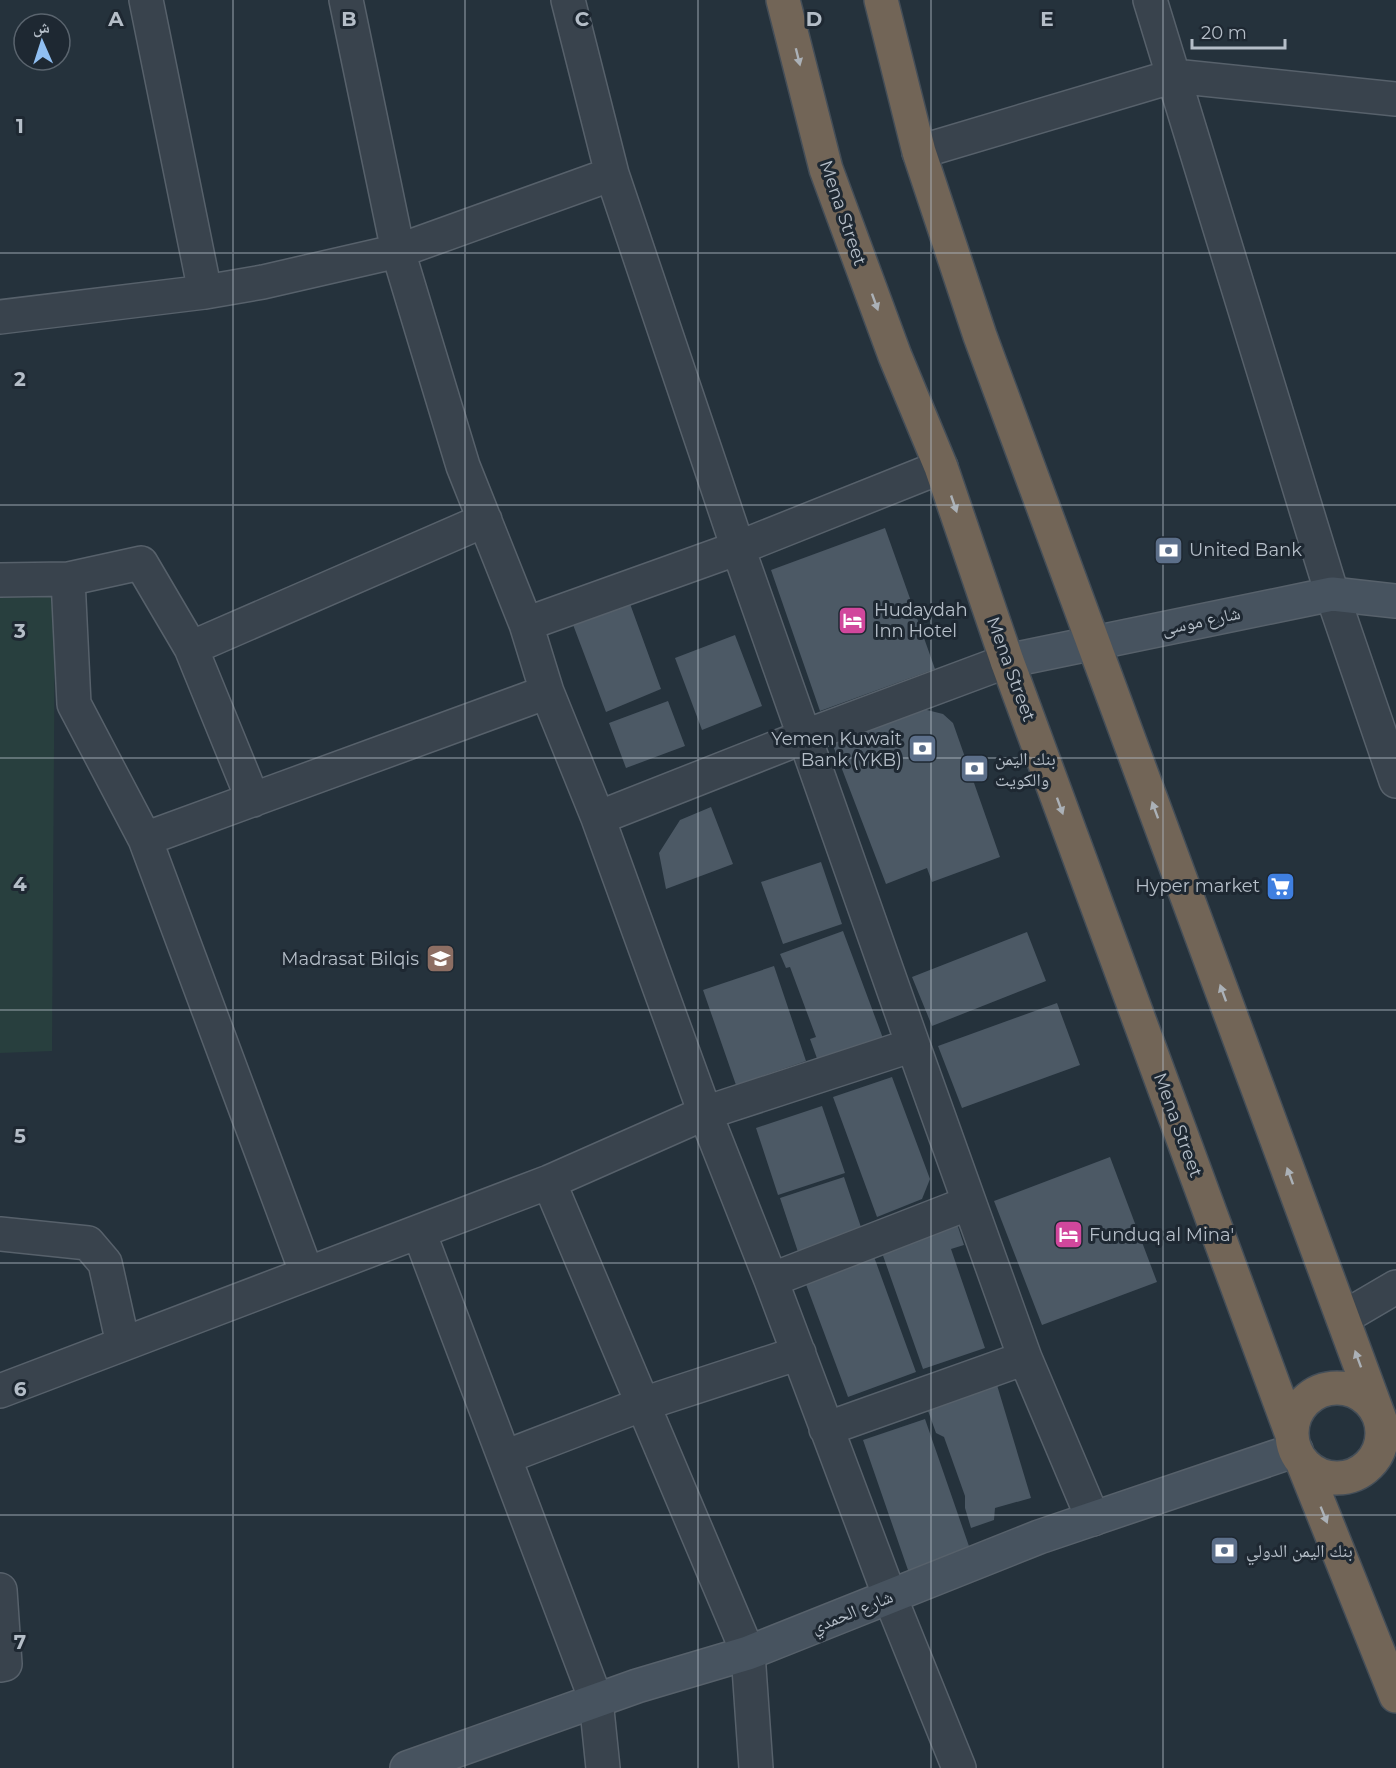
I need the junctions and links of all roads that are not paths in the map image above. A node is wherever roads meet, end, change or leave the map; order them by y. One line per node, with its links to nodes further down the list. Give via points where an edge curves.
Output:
1 (146, 0): 12 (street)
2 (346, 0): 11 (street)
3 (568, 0): 10 (street)
4 (783, 0): 14 (highway, Mena Street, one-way to 14, via 826,169)
5 (881, 0): 9 (highway)
6 (1150, 0): 7 (street)
7 (1174, 76): 8 (street); 9 (street); 19 (street)
8 (1396, 99)
9 (919, 152): 22 (highway, via 980,336)
10 (612, 174): 11 (street); 16 (street)
11 (398, 251): 12 (street); 15 (street, via 463,466)
12 (204, 292): 13 (street)
13 (0, 317)
14 (941, 468): 16 (street); 24 (highway, Mena Street, one-way to 24)
15 (485, 520): 21 (street); 23 (street)
16 (738, 548): 21 (street); 26 (street)
17 (68, 579): 18 (street); 23 (street, via 141,563); 30 (street, via 74,704)
18 (0, 580)
19 (1332, 594): 20 (main road, شارع موسى); 22 (main road, شارع موسى); 27 (street)
20 (1396, 601)
21 (526, 624): 25 (street)
22 (1093, 643): 24 (main road, شارع موسى); 40 (highway, one-way to 22)
23 (191, 648): 28 (street)
24 (1007, 661): 26 (street); 48 (highway, Mena Street, one-way to 48)
25 (547, 692): 28 (street); 29 (street)
26 (806, 736): 29 (street); 31 (street)
27 (1396, 781)
28 (253, 801): 30 (street)
29 (598, 818): 32 (street)
30 (146, 839): 37 (street)
31 (912, 1045): 32 (street); 34 (street)
32 (705, 1113): 33 (street); 38 (street)
33 (549, 1182): 35 (street); 45 (street)
34 (969, 1203): 38 (street); 43 (street)
35 (419, 1232): 37 (street); 49 (street)
36 (0, 1234): 41 (street, via 88,1243 105,1263)
37 (307, 1274): 41 (street)
38 (771, 1280): 42 (street)
39 (1396, 1287): 40 (street)
40 (1343, 1318): 46 (highway, one-way to 40)
41 (123, 1344): 44 (street)
42 (799, 1353): 45 (street); 47 (street)
43 (1025, 1358): 47 (street); 51 (street)
44 (0, 1391)
45 (643, 1404): 49 (street); 54 (street)
46 (1385, 1426): 48 (highway, via 1372,1461 1350,1476 1324,1476 1312,1470); 48 (highway, via 1369,1401 1357,1392 1327,1389 1312,1395 1301,1406 1294,1420); 50 (highway)
47 (826, 1429): 53 (street)
48 (1297, 1448): 51 (main road, شارع الحمدي); 56 (highway, Mena Street, one-way to 56)
49 (505, 1457): 57 (street)
50 (1396, 1475)
51 (1093, 1519): 53 (main road, شارع الحمدي)
52 (0, 1590): 55 (street, via 5,1664)
53 (890, 1597): 54 (main road, شارع الحمدي); 61 (street)
54 (748, 1653): 57 (main road, شارع الحمدي); 60 (street)
55 (0, 1665)
56 (1396, 1696)
57 (596, 1700): 58 (main road, شارع الحمدي); 59 (street)
58 (420, 1766)
59 (603, 1768)
60 (756, 1768)
61 (959, 1768)

